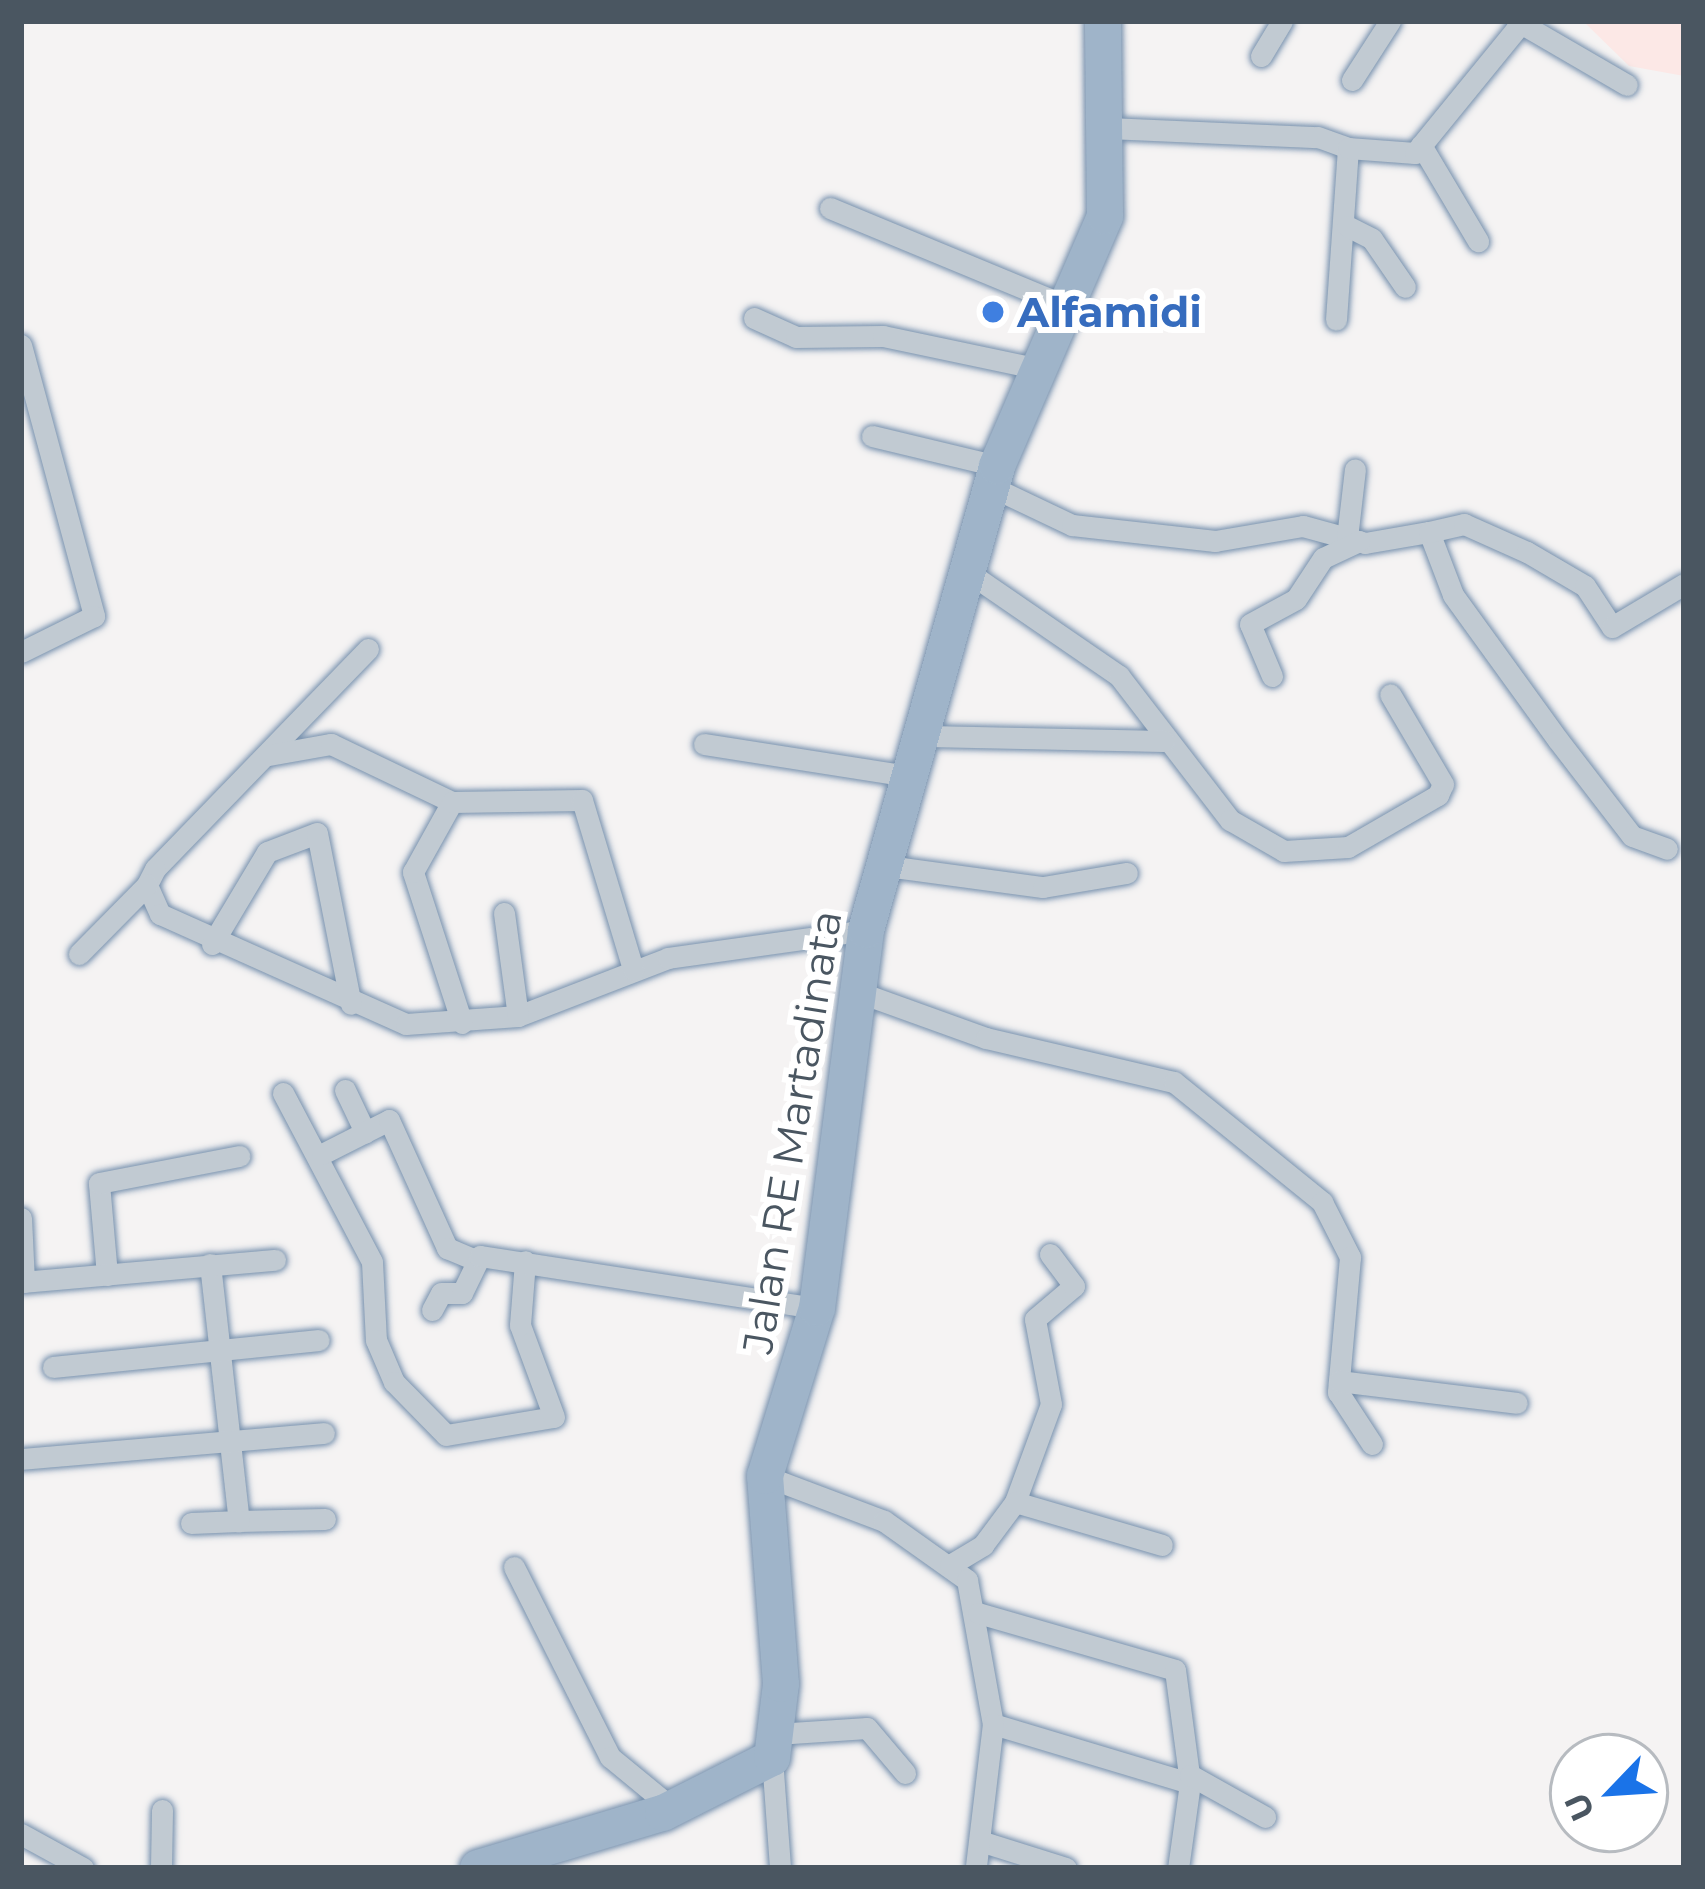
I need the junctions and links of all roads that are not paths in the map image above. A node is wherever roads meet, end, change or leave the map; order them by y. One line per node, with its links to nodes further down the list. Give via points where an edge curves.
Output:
1 (1103, 21): 8 (highway, Jalan RE Martadinata)
2 (1282, 21): 5 (street)
3 (1390, 21): 6 (street)
4 (1519, 22): 7 (street); 9 (street)
5 (1261, 56)
6 (1352, 80)
7 (1627, 85)
8 (1108, 128): 10 (street, via 1318,137); 15 (highway, Jalan RE Martadinata, via 1105,215)
9 (1421, 145): 10 (street, via 1407,158); 13 (street)
10 (1348, 148): 12 (street)
11 (830, 208): 15 (street)
12 (1346, 226): 14 (street, via 1372,239); 17 (street)
13 (1478, 241)
14 (1405, 287)
15 (1069, 308): 19 (highway, Jalan RE Martadinata)
16 (754, 318): 19 (street, via 796,337 883,335)
17 (1336, 320)
18 (21, 345): 27 (street, via 94,616)
19 (1039, 369): 22 (highway, Jalan RE Martadinata)
20 (872, 436): 22 (street)
21 (1355, 469): 24 (street)
22 (994, 477): 24 (street, via 1072,525 1215,541 1303,526); 25 (highway, Jalan RE Martadinata)
23 (1429, 532): 24 (street); 26 (street, via 1464,524 1527,552 1585,586 1612,627); 37 (street, via 1453,595 1558,740 1632,836)
24 (1353, 540): 29 (street, via 1323,558 1296,599 1250,625)
25 (965, 570): 31 (highway, Jalan RE Martadinata); 32 (street, via 1119,676)
26 (1684, 584)
27 (22, 649)
28 (368, 649): 34 (street)
29 (1272, 676)
30 (1390, 694): 32 (street, via 1443,784 1419,810 1317,855 1249,838)
31 (926, 736): 32 (street); 35 (highway, Jalan RE Martadinata)
32 (1165, 741)
33 (704, 744): 35 (street)
34 (263, 758): 36 (street, via 331,744); 40 (street)
35 (914, 777): 38 (highway, Jalan RE Martadinata)
36 (452, 802): 45 (street, via 582,800); 49 (street, via 413,872)
37 (1667, 849)
38 (887, 866): 39 (street, via 1043,886); 42 (highway, Jalan RE Martadinata)
39 (1127, 873)
40 (147, 885): 43 (street, via 160,914); 44 (street)
41 (504, 913): 48 (street)
42 (866, 930): 45 (street); 46 (highway, Jalan RE Martadinata)
43 (212, 944): 47 (street); 47 (street, via 267,852 316,833)
44 (79, 954)
45 (632, 969): 48 (street)
46 (858, 992): 63 (highway, Jalan RE Martadinata); 68 (street, via 1042,1054 1138,1066 1264,1153 1348,1234)
47 (351, 1004): 49 (street, via 406,1024)
48 (518, 1016): 49 (street)
49 (462, 1023)
50 (345, 1090): 52 (street)
51 (283, 1094): 53 (street)
52 (365, 1132): 53 (street); 57 (street, via 389,1120 447,1248)
53 (322, 1154): 59 (street, via 372,1262 376,1340 394,1382 446,1435 554,1417 520,1325)
54 (239, 1156): 61 (street, via 99,1184)
55 (21, 1218): 62 (street)
56 (1050, 1254): 75 (street, via 1074,1286 1035,1319 1051,1404)
57 (473, 1258): 59 (street); 64 (street, via 462,1293 441,1292)
58 (275, 1260): 60 (street)
59 (525, 1261): 63 (street)
60 (210, 1264): 61 (street); 66 (street)
61 (107, 1275): 62 (street)
62 (22, 1282)
63 (817, 1308): 74 (highway, Jalan RE Martadinata)
64 (432, 1310)
65 (319, 1340): 66 (street)
66 (215, 1353): 67 (street); 71 (street)
67 (53, 1367)
68 (1339, 1381): 69 (street); 72 (street)
69 (1517, 1402)
70 (324, 1433): 71 (street)
71 (231, 1439): 73 (street); 76 (street)
72 (1372, 1444)
73 (21, 1460)
74 (765, 1476): 80 (street, via 884,1521); 84 (highway, Jalan RE Martadinata)
75 (1015, 1502): 79 (street); 80 (street, via 983,1545)
76 (239, 1520): 77 (street); 78 (street)
77 (325, 1520)
78 (191, 1523)
79 (1162, 1545)
80 (950, 1565): 82 (street)
81 (514, 1567): 88 (street, via 610,1757)
82 (978, 1612): 83 (street); 86 (street, via 1175,1670)
83 (993, 1724): 86 (street); 91 (street)
84 (774, 1746): 85 (street, via 867,1728); 88 (highway); 96 (street)
85 (905, 1773)
86 (1190, 1779): 89 (street); 98 (street)
87 (162, 1810): 94 (street)
88 (668, 1810): 95 (highway)
89 (1265, 1817)
90 (21, 1834): 93 (street)
91 (980, 1840): 92 (street); 97 (street)
92 (976, 1866)
93 (83, 1868)
94 (161, 1868)
95 (478, 1868)
96 (780, 1868)
97 (1066, 1868)
98 (1178, 1868)

